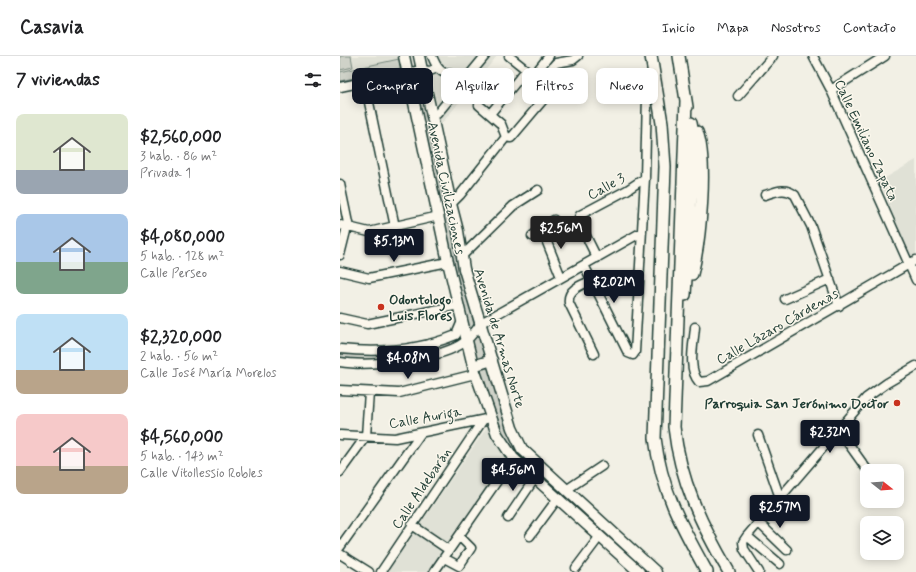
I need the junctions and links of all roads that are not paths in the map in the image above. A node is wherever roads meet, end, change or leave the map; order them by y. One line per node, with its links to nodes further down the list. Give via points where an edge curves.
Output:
1 (404, 56): 13 (main road, Avenida Civilizaciones)
2 (419, 56): 14 (main road, Avenida de Armas Norte)
3 (432, 56): 15 (street)
4 (485, 56): 34 (street, via 437,114)
5 (509, 56): 16 (street)
6 (549, 56): 17 (street)
7 (578, 56): 18 (street, via 556,63)
8 (651, 56): 119 (highway, via 662,124 665,167 655,438 662,478 679,520)
9 (679, 56): 26 (highway)
10 (773, 56): 25 (street)
11 (813, 56): 24 (street, Calle Emiliano Zapata)
12 (885, 56): 24 (street)
13 (407, 68)
14 (421, 68)
15 (437, 68): 19 (street); 20 (street)
16 (524, 68)
17 (539, 68)
18 (552, 68)
19 (433, 70)
20 (441, 71)
21 (522, 75): 33 (street)
22 (352, 85): 23 (street)
23 (340, 87)
24 (831, 90): 54 (street, Calle Emiliano Zapata)
25 (738, 96)
26 (686, 101): 35 (highway); 61 (highway, via 702,144 702,161 697,255); 66 (highway)
27 (369, 104): 46 (street)
28 (415, 104): 42 (main road, Avenida Civilizaciones)
29 (429, 104): 34 (main road, Avenida de Armas Norte)
30 (540, 104): 36 (street, via 511,138)
31 (647, 104): 37 (street)
32 (480, 105): 33 (street)
33 (490, 114): 36 (street, via 501,124)
34 (431, 115): 41 (main road, Avenida de Armas Norte)
35 (689, 115): 61 (highway, via 693,134 693,161); 66 (highway, via 688,203)
36 (506, 137): 41 (street)
37 (645, 178): 48 (street); 52 (street, Calle 3, via 578,218)
38 (340, 184): 45 (street)
39 (538, 190): 51 (street, via 512,206)
40 (765, 195): 58 (street, via 780,190 795,195 811,226)
41 (451, 204): 51 (main road, Avenida de Armas Norte)
42 (439, 216): 46 (street); 53 (main road, Avenida Civilizaciones)
43 (554, 220): 47 (street)
44 (340, 225): 45 (street)
45 (348, 227): 46 (street, via 369,232); 50 (street)
46 (395, 227)
47 (542, 230): 49 (street); 57 (street)
48 (642, 232): 52 (street); 60 (street, via 633,355 628,353)
49 (532, 236)
50 (340, 255)
51 (463, 255): 68 (main road, Avenida de Armas Norte, via 468,284)
52 (598, 258): 55 (street)
53 (448, 262): 56 (street, via 369,278); 63 (main road, Avenida Civilizaciones)
54 (913, 262): 59 (street, Calle Emiliano Zapata); 64 (street, Calle Lázaro Cárdenas)
55 (584, 265): 57 (street); 60 (street)
56 (340, 271)
57 (561, 277): 68 (street)
58 (830, 279): 62 (street); 64 (street)
59 (916, 280)
60 (591, 281): 72 (street, via 570,292 568,303)
61 (685, 297): 66 (highway)
62 (785, 299)
63 (459, 305): 65 (street, via 367,324); 67 (main road, Avenida Civilizaciones)
64 (839, 306): 69 (street, Calle Lázaro Cárdenas, via 708,381 699,382 694,377 692,361)
65 (340, 318)
66 (678, 319): 120 (highway, via 674,405 677,453 693,505)
67 (462, 321): 70 (main road, Avenida Civilizaciones); 71 (street, via 457,334 439,341 392,350)
68 (481, 323): 70 (street); 73 (main road, Avenida de Armas Norte)
69 (695, 327)
70 (468, 339): 74 (street, via 451,349 402,362); 76 (main road, Avenida Civilizaciones)
71 (340, 349)
72 (594, 354)
73 (492, 360): 76 (main road); 77 (main road, Avenida de Armas Norte)
74 (340, 362)
75 (916, 366): 83 (street, via 866,398)
76 (474, 370): 79 (street, via 399,393); 80 (main road, Avenida Civilizaciones)
77 (500, 387): 80 (main road); 81 (main road, Avenida de Armas Norte)
78 (340, 390): 79 (street)
79 (369, 392): 87 (street)
80 (482, 393): 82 (main road, Avenida Civilizaciones)
81 (505, 404): 82 (main road); 88 (main road, Avenida de Armas Norte)
82 (487, 416): 84 (street, Calle Auriga); 89 (main road, Avenida Civilizaciones); 101 (street, Calle Aldebarán)
83 (838, 429): 91 (street); 97 (street)
84 (421, 433): 87 (street, Calle Auriga, via 395,438); 107 (street)
85 (340, 435): 87 (street, Calle Auriga)
86 (758, 435): 97 (street)
87 (366, 436): 93 (street)
88 (519, 442): 89 (main road); 95 (main road, Avenida de Armas Norte, via 522,449)
89 (506, 448): 90 (main road, Avenida Civilizaciones)
90 (513, 458): 94 (main road, Avenida Civilizaciones); 103 (street)
91 (863, 464)
92 (602, 466): 95 (street)
93 (340, 472)
94 (535, 478): 96 (main road, Avenida Civilizaciones); 99 (street)
95 (566, 490): 98 (main road, Avenida de Armas Norte)
96 (558, 498): 102 (main road, Avenida Civilizaciones); 104 (street)
97 (780, 498): 100 (street)
98 (596, 516): 102 (main road); 118 (main road, Avenida de Armas Norte)
99 (508, 518)
100 (758, 522): 106 (street); 109 (street)
101 (412, 525): 108 (street); 115 (street, Calle Aldebarán)
102 (588, 525): 105 (main road, Avenida Civilizaciones)
103 (459, 536): 108 (street); 111 (street, via 471,548 459,566)
104 (530, 536)
105 (600, 536): 113 (street); 117 (main road, Avenida Civilizaciones)
106 (745, 539): 112 (street); 121 (street, via 744,549)
107 (340, 547)
108 (449, 550): 111 (street)
109 (786, 550)
110 (340, 554): 114 (street)
111 (444, 558): 116 (street)
112 (780, 564)
113 (576, 568)
114 (369, 572)
115 (381, 572)
116 (434, 572)
117 (639, 572)
118 (656, 572)
119 (707, 572)
120 (729, 572)
121 (759, 572)

